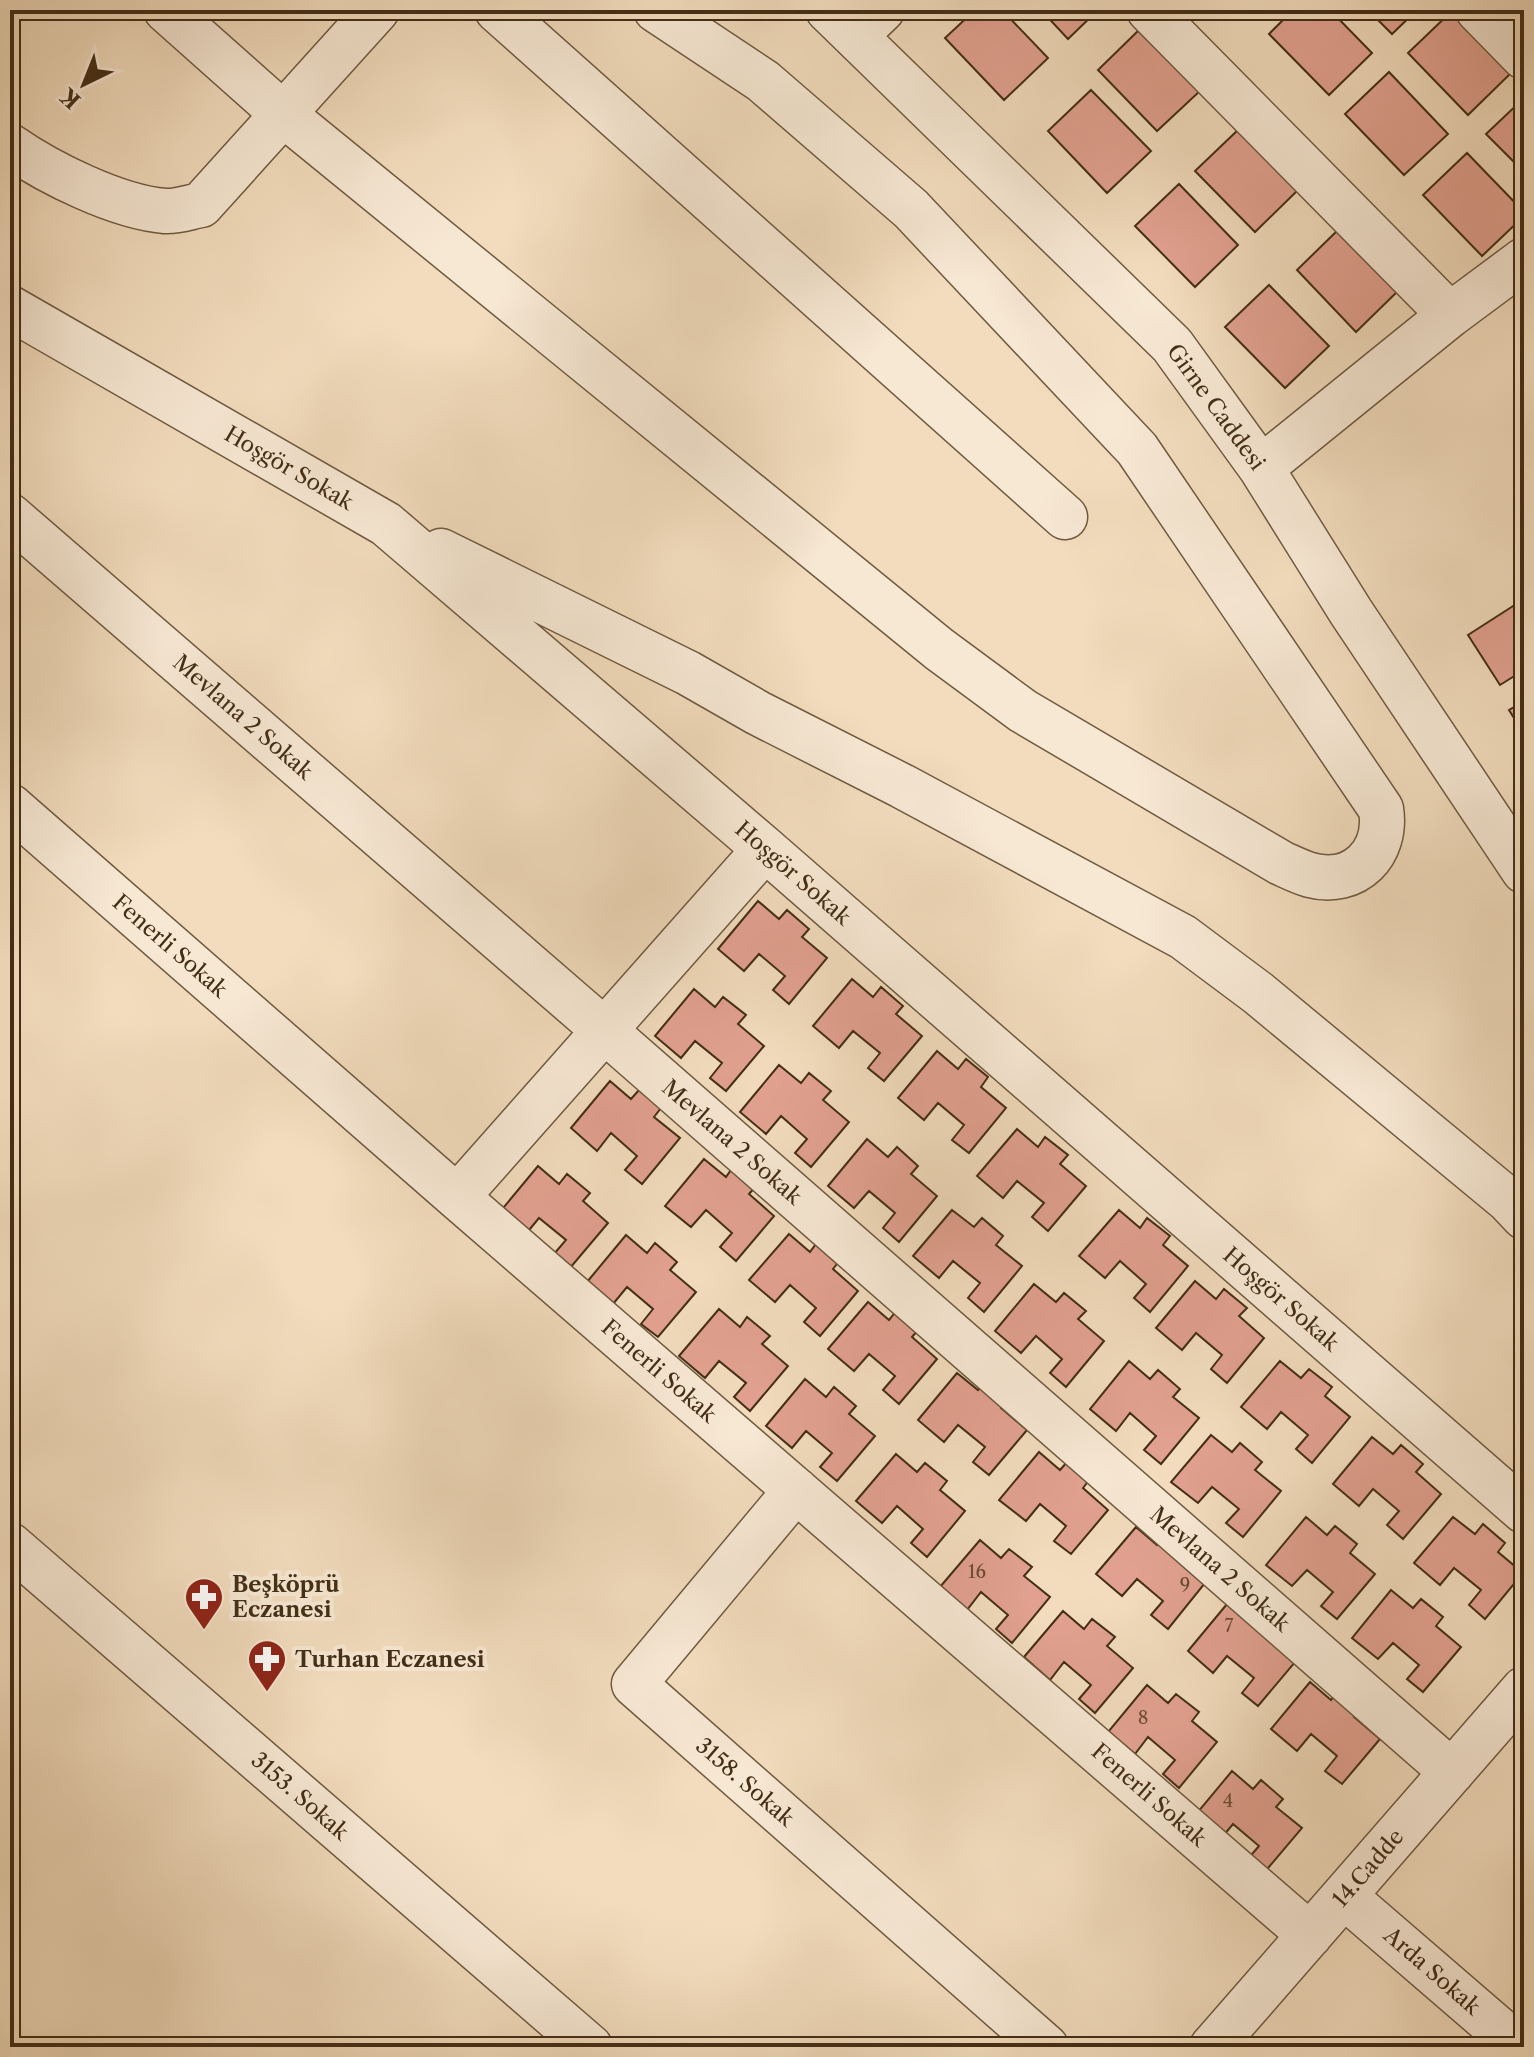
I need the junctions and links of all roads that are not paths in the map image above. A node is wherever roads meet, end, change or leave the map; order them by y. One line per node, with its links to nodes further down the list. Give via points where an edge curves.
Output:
1 (166, 10): 9 (street)
2 (377, 10): 9 (street)
3 (497, 10): 16 (street)
4 (656, 10): 9 (street, via 763,81 911,209 1137,449 1381,809 1382,836 1371,859 1341,875 1312,876 1281,863 1023,711 939,649)
5 (1149, 10): 13 (street)
6 (1478, 10): 8 (street)
7 (855, 18): 14 (street, Girne Caddesi, via 1172,345)
8 (1524, 57)
9 (283, 114): 10 (street, via 201,205 167,212 118,202)
10 (10, 146)
11 (1524, 260): 13 (street)
12 (10, 308): 17 (street, Hoşgör Sokak)
13 (1450, 315): 14 (street)
14 (1261, 468): 20 (street, Girne Caddesi)
15 (10, 516): 21 (street, Mevlana 2 Sokak)
16 (1065, 517)
17 (386, 524): 19 (street, Hoşgör Sokak); 23 (street, via 688,673 1183,937 1282,1013)
18 (10, 806): 22 (street, Fenerli Sokak)
19 (765, 849): 21 (street); 25 (street, Hoşgör Sokak)
20 (1524, 871)
21 (604, 1030): 22 (street); 28 (street, Mevlana 2 Sokak)
22 (457, 1197): 24 (street, Fenerli Sokak)
23 (1524, 1217)
24 (796, 1490): 30 (street, Fenerli Sokak); 32 (street, 3158. Sokak, via 634,1684)
25 (1524, 1511)
26 (10, 1545): 31 (street, 3153. Sokak)
27 (1516, 1714): 28 (street, 14.Cadde)
28 (1452, 1772): 29 (street, 14.Cadde)
29 (1344, 1896): 30 (street, 14.Cadde); 34 (street, Arda Sokak)
30 (1310, 1935): 33 (street, 14.Cadde)
31 (590, 2047)
32 (1046, 2047)
33 (1212, 2047)
34 (1519, 2047)

